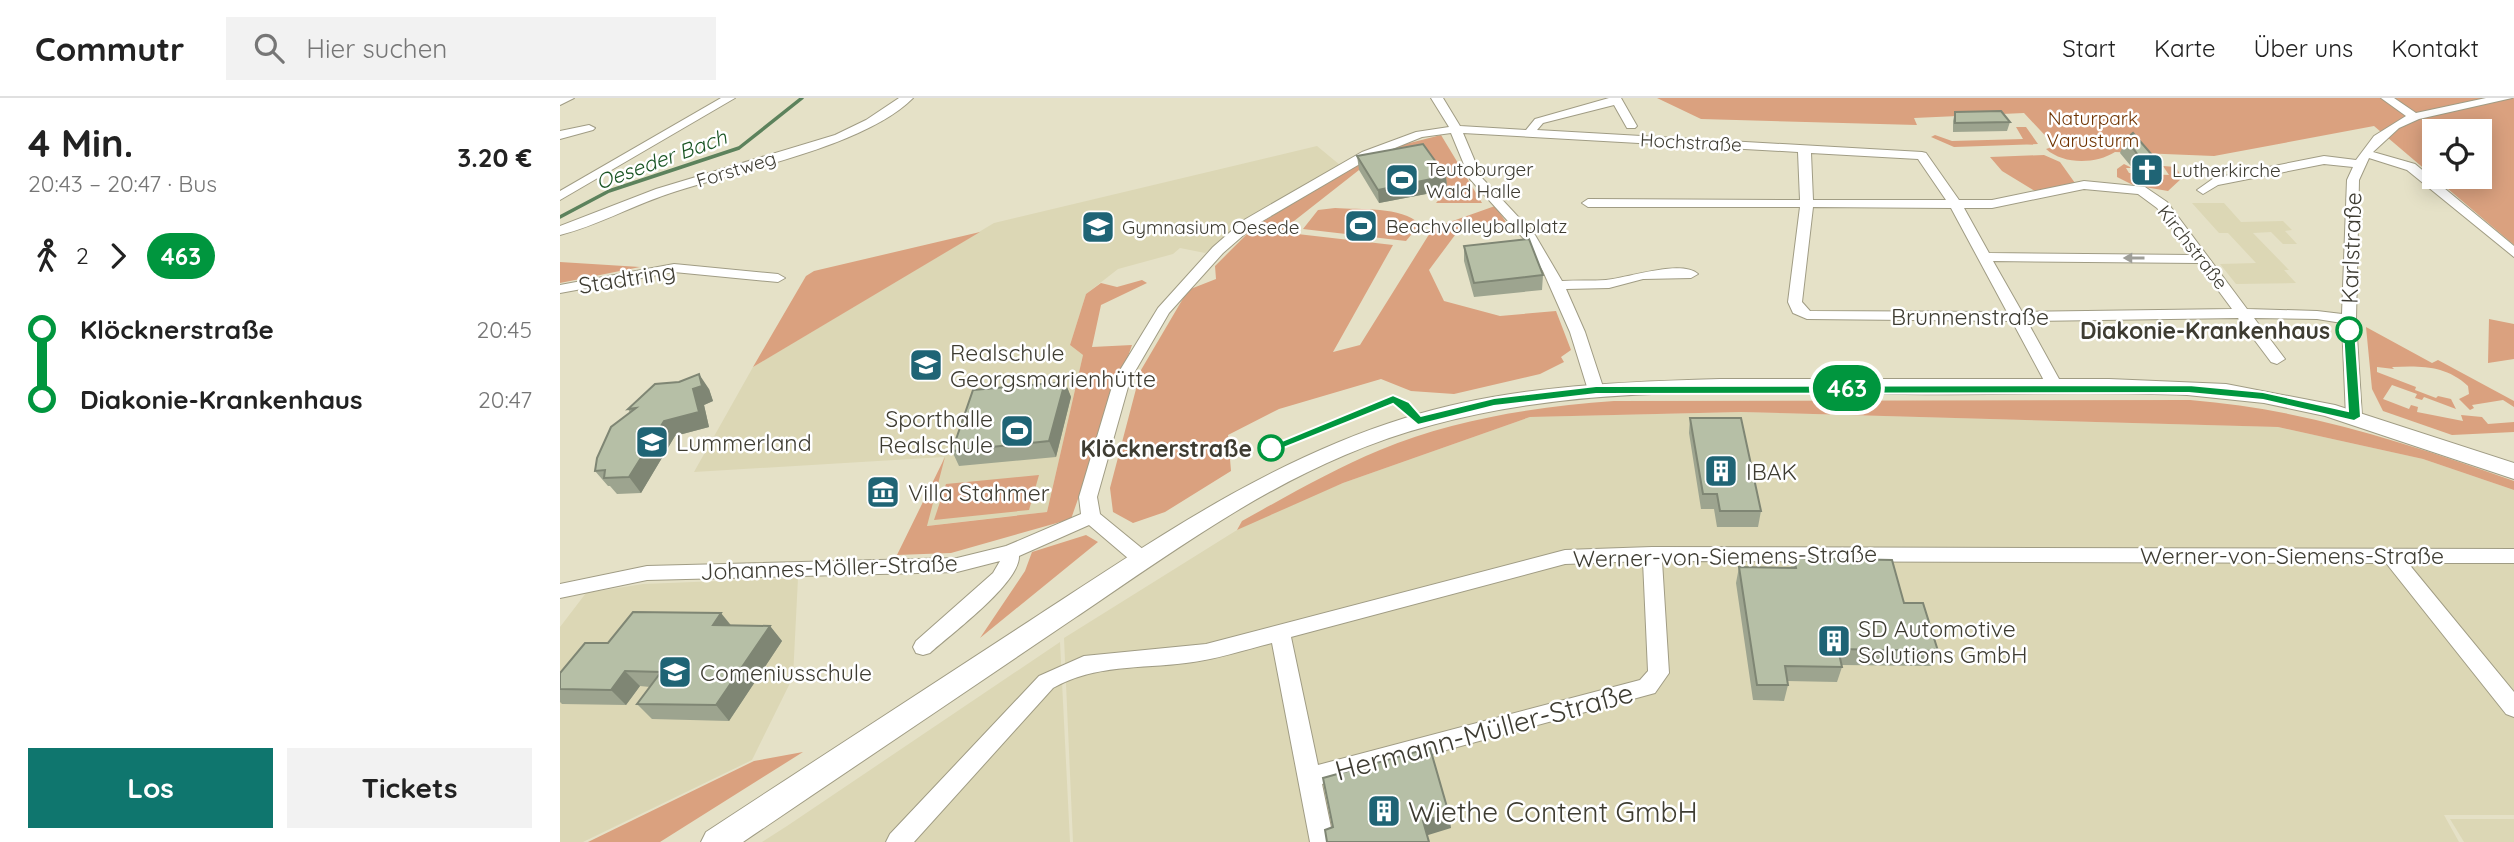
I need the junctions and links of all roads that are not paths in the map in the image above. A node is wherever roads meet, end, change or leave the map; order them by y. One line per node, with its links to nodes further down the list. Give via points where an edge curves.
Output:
1 (568, 98): 8 (street)
2 (729, 98): 18 (street)
3 (907, 98): 22 (street, Forstweg, via 839,137 660,192)
4 (1437, 98): 12 (street)
5 (2387, 98): 9 (street)
6 (2506, 98): 9 (street)
7 (1616, 99): 10 (street); 13 (street, via 1539,121)
8 (560, 102)
9 (2413, 116): 16 (street, via 2378,136)
10 (1631, 126)
11 (589, 128): 14 (street)
12 (1456, 129): 13 (street, Hochstraße); 28 (street, via 1465,160 1478,181 1528,236); 38 (street, Hochstraße, via 1412,137 1335,171 1249,223 1192,277 1163,311 1122,380 1093,474)
13 (1530, 133): 15 (street, Hochstraße)
14 (560, 135)
15 (1804, 148): 20 (street, Hochstraße, via 1926,158); 21 (street)
16 (2362, 158): 17 (street, via 2324,160 2214,182); 23 (street, via 2411,167); 32 (street, Karlstraße, via 2353,180)
17 (2203, 190)
18 (560, 196)
19 (1588, 203): 21 (street, Kirchstraße)
20 (1955, 204): 21 (street, Kirchstraße); 24 (street); 25 (street, Kirchstraße, via 1992,204 2084,185 2141,190 2162,205)
21 (1806, 205): 31 (street, Brunnenstraße, via 1795,302 1802,313)
22 (560, 231)
23 (2514, 253)
24 (1985, 257): 25 (street, one-way to 24); 31 (street)
25 (2202, 259): 30 (street, Kirchstraße)
26 (1690, 274): 28 (street)
27 (778, 278): 29 (street, Stadtring, via 660,269)
28 (1555, 285): 35 (street, via 1590,365)
29 (560, 289)
30 (2245, 313): 31 (street, Brunnenstraße); 32 (street, Brunnenstraße); 33 (street, Kirchstraße)
31 (2018, 317): 34 (street)
32 (2348, 320): 36 (street, Karlstraße)
33 (2277, 359)
34 (2056, 388): 35 (main road); 36 (main road, via 2239,393)
35 (1596, 390): 43 (main road, via 1454,411 1339,449 1270,483)
36 (2354, 417): 37 (main road)
37 (2514, 471)
38 (1091, 517): 39 (street, Johannes-Möller-Straße); 43 (street)
39 (1010, 552): 44 (street, Johannes-Möller-Straße, via 957,565 647,573); 46 (street, via 1010,563 1000,578)
40 (1652, 554): 41 (street, Werner-von-Siemens-Straße); 45 (street, Werner-von-Siemens-Straße, via 1565,558); 48 (street, Hermann-Müller-Straße, via 1659,673 1647,687)
41 (2391, 555): 42 (street, Werner-von-Siemens-Straße); 47 (street)
42 (2514, 555)
43 (1143, 560): 49 (main road)
44 (560, 591)
45 (1280, 633): 48 (street, Hermann-Müller-Straße); 50 (street, Werner-von-Siemens-Straße, via 1184,656 1119,658 1058,674)
46 (923, 647)
47 (2514, 708)
48 (1310, 777): 51 (street, Hermann-Müller-Straße)
49 (717, 842)
50 (898, 842)
51 (1321, 842)

